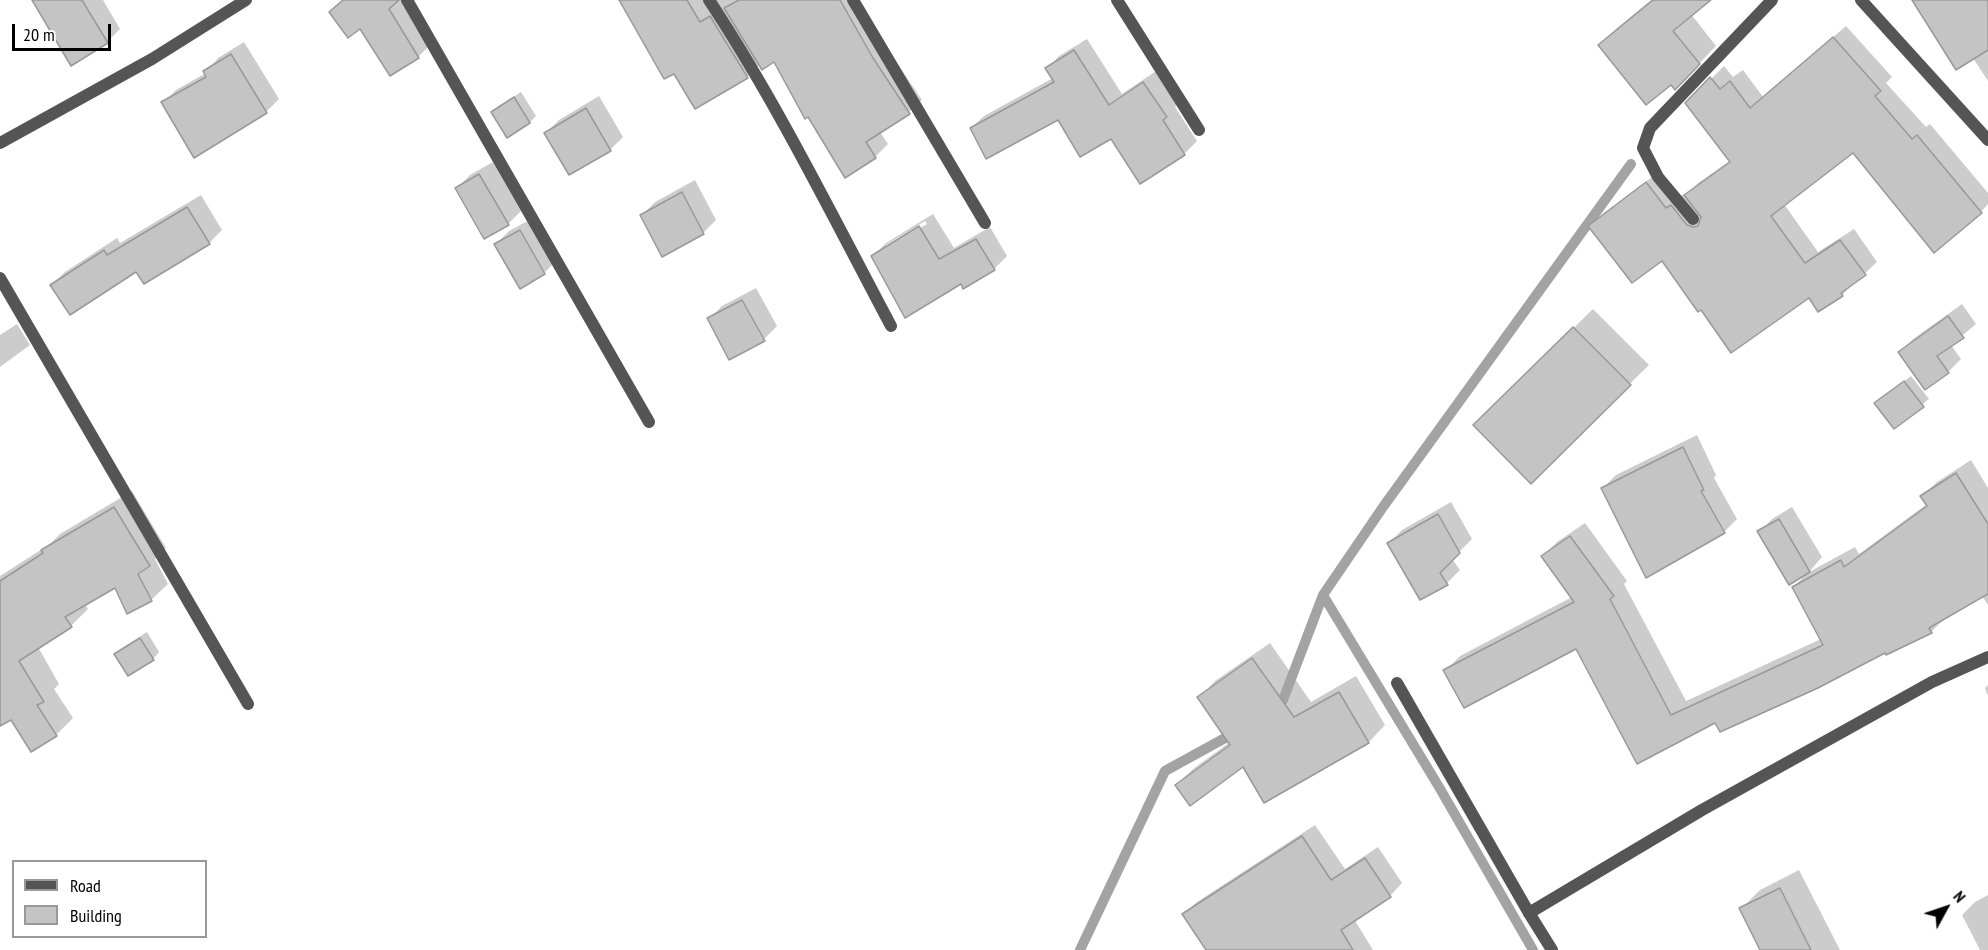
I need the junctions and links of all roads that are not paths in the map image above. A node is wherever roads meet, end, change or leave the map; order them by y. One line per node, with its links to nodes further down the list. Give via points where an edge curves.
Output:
1 (246, 0): 10 (street, via 152,59)
2 (407, 0): 15 (street)
3 (709, 0): 14 (street, via 734,38)
4 (853, 0): 12 (street)
5 (1117, 0): 8 (street)
6 (1772, 0): 11 (street, via 1650,128 1642,148 1658,177)
7 (1861, 0): 9 (street)
8 (1199, 130)
9 (1988, 140)
10 (0, 143)
11 (1693, 219)
12 (985, 222)
13 (0, 278): 18 (street)
14 (891, 326)
15 (649, 422)
16 (1988, 657): 19 (street, via 1932,682 1702,810)
17 (1397, 683): 19 (street)
18 (248, 704)
19 (1529, 913): 20 (street)
20 (1552, 950)

